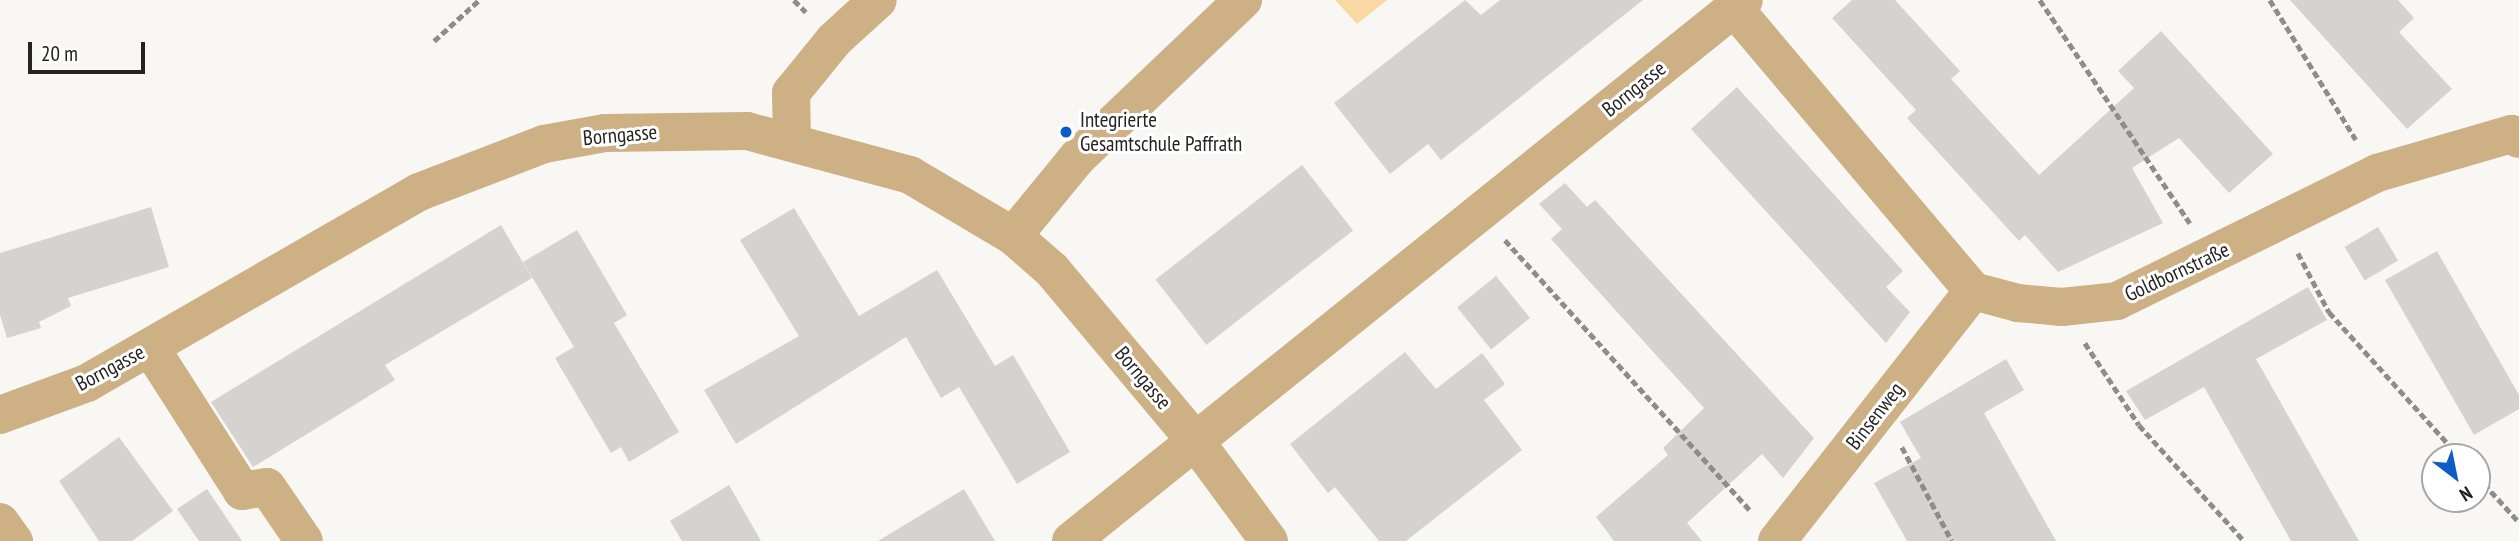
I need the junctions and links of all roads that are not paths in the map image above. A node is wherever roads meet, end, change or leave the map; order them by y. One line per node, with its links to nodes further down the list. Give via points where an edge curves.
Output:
1 (878, 0): 5 (street, via 834,40 791,93)
2 (1243, 0): 6 (street, via 1078,157)
3 (1739, 4): 7 (street); 10 (street, Borngasse, via 1481,214)
4 (2519, 139): 7 (street, Goldbornstraße, via 2511,134 2377,173 2117,301 2062,307)
5 (792, 140): 6 (street, Borngasse, via 910,175); 8 (street, Borngasse, via 710,129 605,134 544,144 419,192)
6 (1013, 236): 10 (street, Borngasse, via 1052,270)
7 (1973, 291): 16 (street, Binsenweg)
8 (150, 347): 9 (street, Borngasse, via 87,383); 13 (street, via 242,491 267,487)
9 (0, 415)
10 (1193, 438): 14 (street, Borngasse); 15 (street)
11 (0, 522): 12 (street)
12 (14, 541)
13 (304, 541)
14 (1071, 541)
15 (1269, 541)
16 (1777, 541)

